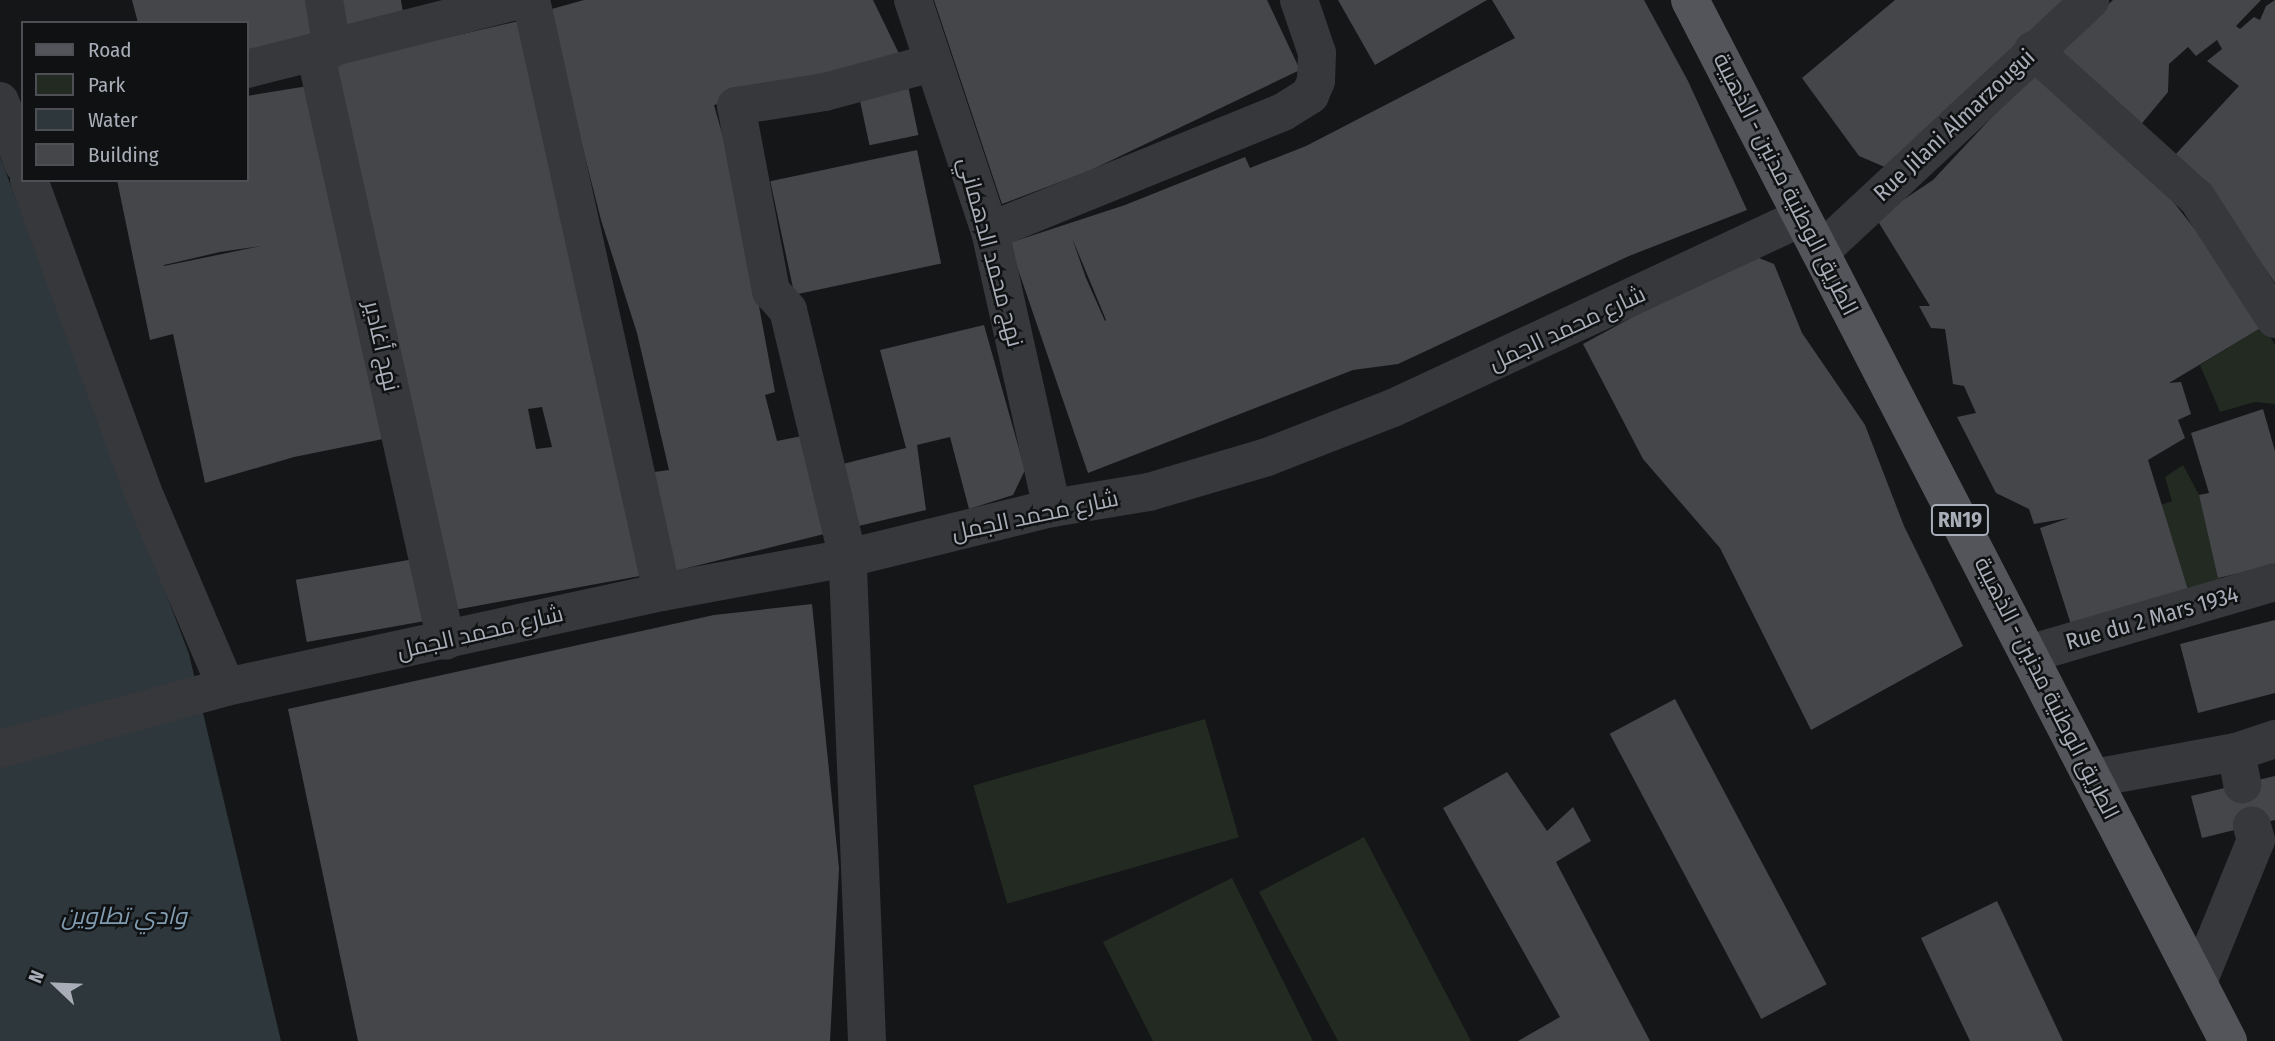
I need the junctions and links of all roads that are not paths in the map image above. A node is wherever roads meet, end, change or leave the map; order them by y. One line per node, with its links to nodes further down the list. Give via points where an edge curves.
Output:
1 (324, 0): 8 (street, نهج أغادير)
2 (520, 0): 8 (street)
3 (531, 0): 20 (street)
4 (913, 0): 10 (street, نهج محمد الدهماني)
5 (1298, 0): 14 (street, via 1317,53 1316,81 1310,95 1283,112)
6 (1690, 0): 13 (main road, الطريق الوطنية مدنين - الذهيبة / RN19)
7 (2090, 0): 9 (street, Rue Jilani Almarzougui)
8 (324, 50): 11 (street); 21 (street, نهج أغادير)
9 (2034, 50): 15 (street, Rue Jilani Almarzougui); 16 (street, via 2197,198)
10 (932, 63): 14 (street, نهج محمد الدهماني); 18 (street, via 825,92 736,106 771,291 788,310)
11 (248, 69)
12 (30, 182): 23 (street, via 146,499)
13 (1802, 217): 15 (main road, الطريق الوطنية مدنين - الذهيبة / RN19); 17 (street, شارع محمد الجمل, via 1393,408 1267,457 1149,492)
14 (990, 231): 17 (street, نهج محمد الدهماني)
15 (1821, 251): 22 (main road, الطريق الوطنية مدنين - الذهيبة / RN19)
16 (2275, 319)
17 (1052, 508): 18 (street, شارع محمد الجمل)
18 (848, 558): 20 (street, شارع محمد الجمل); 29 (street)
19 (2275, 582): 22 (street, Rue du 2 Mars 1934)
20 (662, 592): 21 (street, شارع محمد الجمل)
21 (446, 641): 23 (street, شارع محمد الجمل)
22 (2029, 654): 26 (main road, الطريق الوطنية مدنين - الذهيبة / RN19)
23 (226, 687): 25 (street, شارع محمد الجمل)
24 (2275, 739): 26 (street, via 2239,768)
25 (0, 749)
26 (2094, 778): 28 (main road, الطريق الوطنية مدنين - الذهيبة / RN19)
27 (2261, 836): 28 (street)
28 (2197, 982): 30 (main road, الطريق الوطنية مدنين - الذهيبة / RN19)
29 (867, 1041)
30 (2228, 1041)

